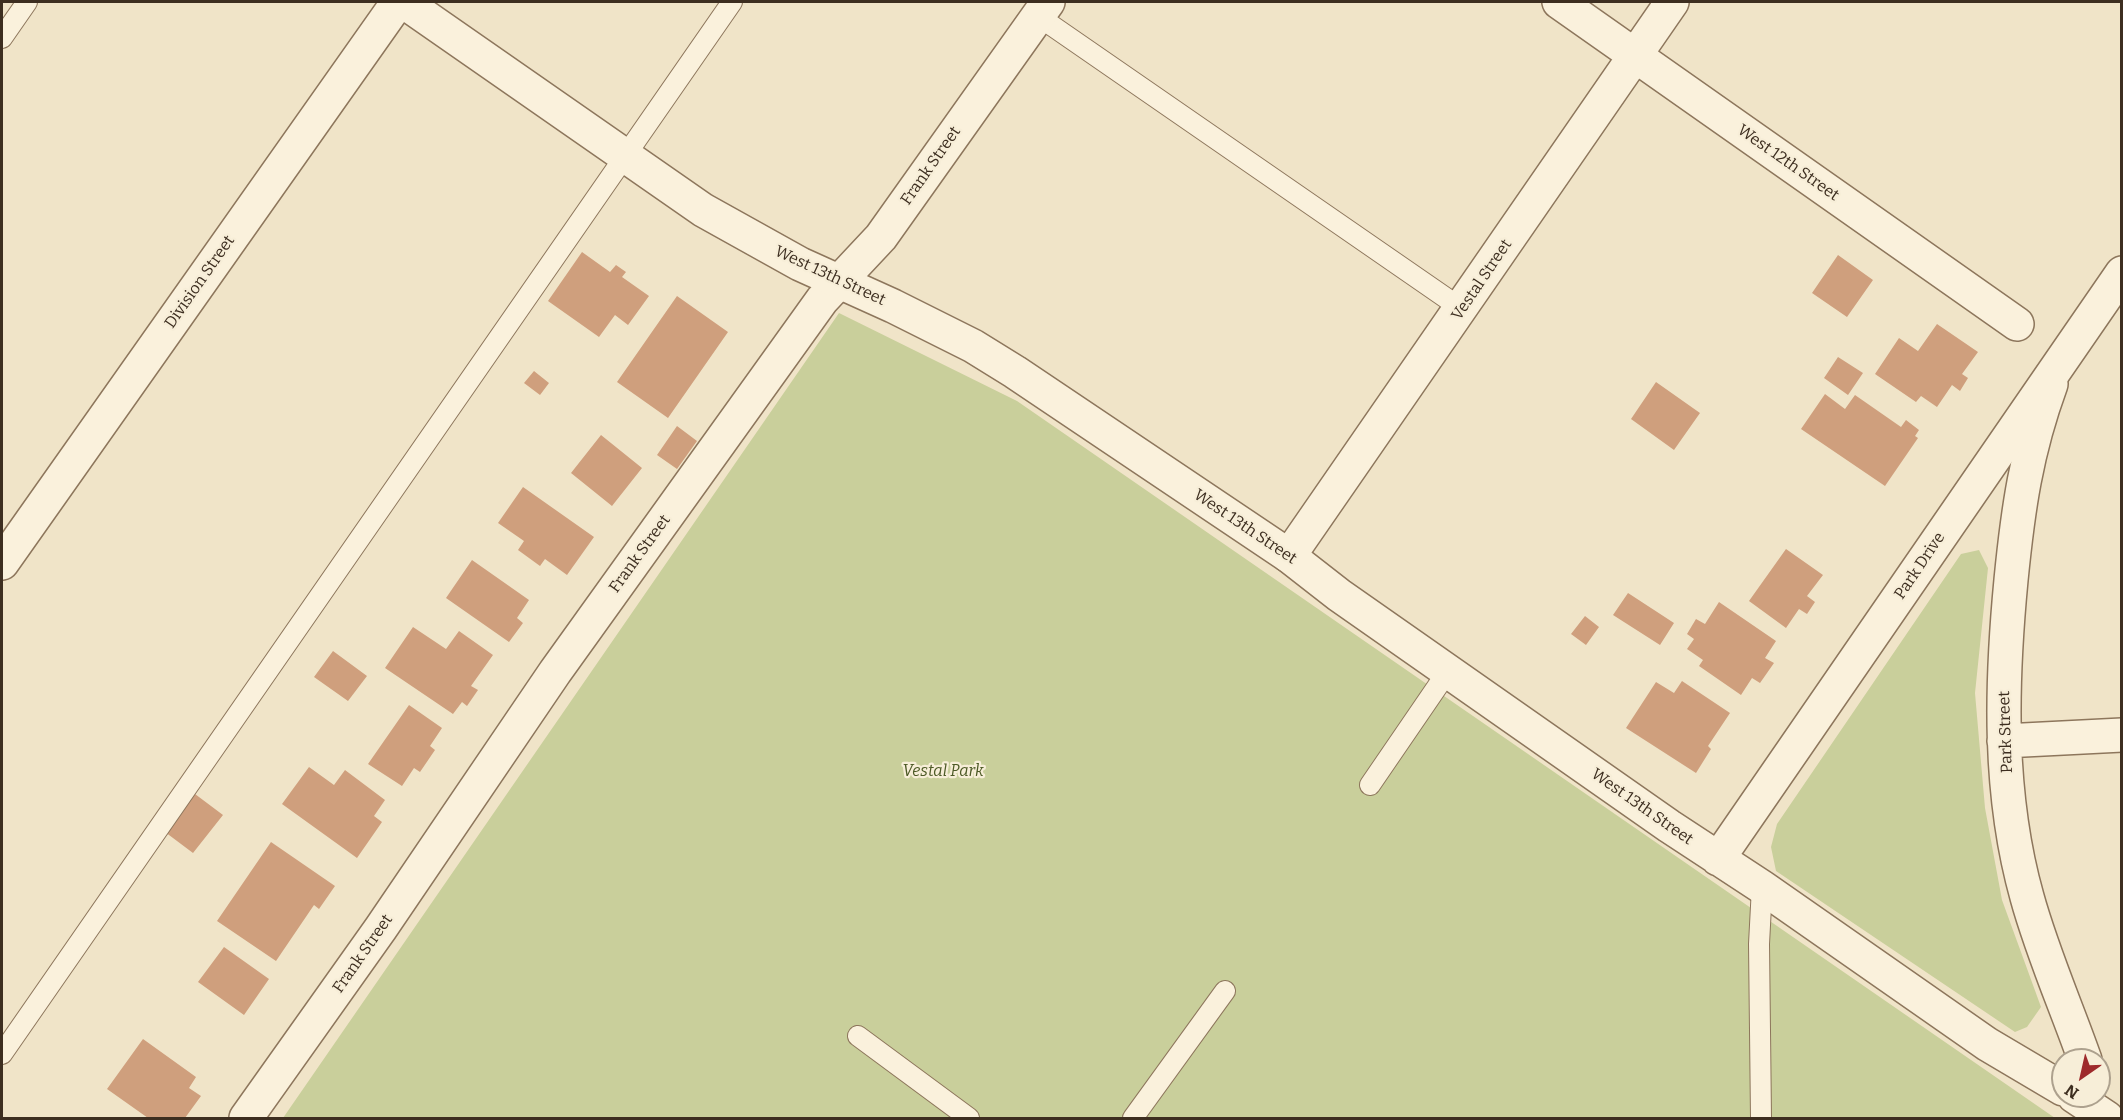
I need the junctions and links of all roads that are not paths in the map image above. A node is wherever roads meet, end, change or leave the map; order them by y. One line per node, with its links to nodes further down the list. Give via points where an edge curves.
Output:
1 (27, 2): 8 (lane)
2 (398, 2): 17 (street, Division Street)
3 (404, 2): 10 (street, West 13th Street)
4 (732, 2): 10 (lane)
5 (1559, 2): 9 (street, West 12th Street)
6 (1672, 2): 9 (street, Vestal Street)
7 (1043, 9): 12 (street, Frank Street, via 881,237); 13 (lane)
8 (2, 38)
9 (1635, 55): 13 (street, Vestal Street); 14 (street, West 12th Street)
10 (625, 156): 12 (street, West 13th Street, via 703,210); 27 (lane)
11 (2121, 273): 15 (street, Park Drive)
12 (839, 282): 16 (street, West 13th Street, via 998,361); 29 (street, Frank Street, via 822,300 555,672)
13 (1462, 309): 16 (street, Vestal Street)
14 (2017, 324)
15 (2059, 363): 20 (street, Park Street, via 2029,450 2020,495 2007,621); 22 (street, Park Drive)
16 (1289, 556): 18 (street, West 13th Street)
17 (2, 563)
18 (1449, 671): 21 (lane); 22 (street, West 13th Street)
19 (2121, 735): 20 (street)
20 (2004, 741): 26 (street, Park Street, via 2010,811 2027,896)
21 (1370, 785)
22 (1719, 859): 23 (street, West 13th Street)
23 (1762, 886): 28 (street, West 13th Street, via 1988,1044); 32 (lane)
24 (1225, 991): 31 (lane)
25 (858, 1036): 30 (lane)
26 (2081, 1048)
27 (2, 1054)
28 (2051, 1082)
29 (246, 1119)
30 (969, 1119)
31 (1133, 1119)
32 (1761, 1119)

